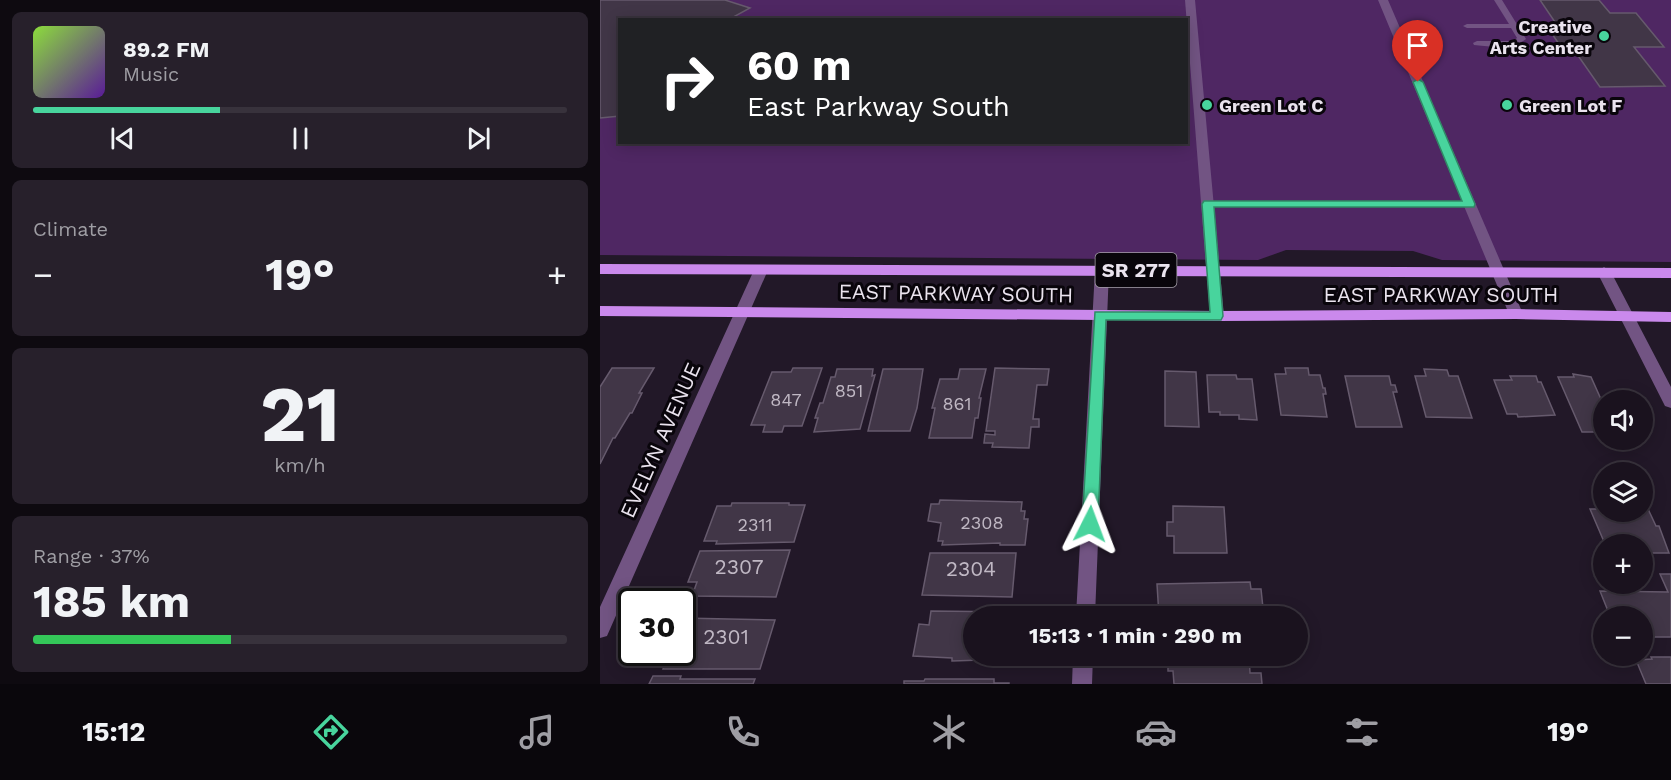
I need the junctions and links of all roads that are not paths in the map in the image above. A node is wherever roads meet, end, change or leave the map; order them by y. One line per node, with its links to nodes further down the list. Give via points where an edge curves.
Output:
1 (1190, 0): 7 (street)
2 (1383, 0): 8 (street)
3 (1498, 0): 5 (lane)
4 (1467, 26): 5 (lane)
5 (1514, 26): 6 (lane, via 1522,39 1519,42)
6 (1477, 43)
7 (1208, 204): 8 (lane); 12 (street)
8 (1470, 204): 13 (street)
9 (600, 269): 10 (main road, EAST PARKWAY SOUTH / SR 277)
10 (761, 270): 11 (main road, EAST PARKWAY SOUTH / SR 277); 17 (street, EVELYN AVENUE)
11 (1102, 270): 12 (main road, EAST PARKWAY SOUTH / SR 277); 19 (street)
12 (1213, 270): 13 (main road, EAST PARKWAY SOUTH / SR 277); 20 (street)
13 (1499, 272): 14 (main road, EAST PARKWAY SOUTH / SR 277); 18 (street)
14 (1604, 272): 15 (main road, EAST PARKWAY SOUTH / SR 277); 21 (street)
15 (1671, 273)
16 (600, 311): 17 (main road, EAST PARKWAY SOUTH / SR 277)
17 (743, 312): 19 (main road, EAST PARKWAY SOUTH / SR 277); 25 (street, EVELYN AVENUE)
18 (1516, 314): 20 (main road, EAST PARKWAY SOUTH / SR 277); 21 (main road, EAST PARKWAY SOUTH / SR 277)
19 (1100, 316): 20 (main road, EAST PARKWAY SOUTH / SR 277); 24 (street)
20 (1216, 316)
21 (1627, 316): 22 (main road, EAST PARKWAY SOUTH / SR 277); 23 (street)
22 (1671, 317)
23 (1671, 402)
24 (1086, 606)
25 (600, 629)
26 (1083, 666): 27 (street)
27 (1082, 684)

